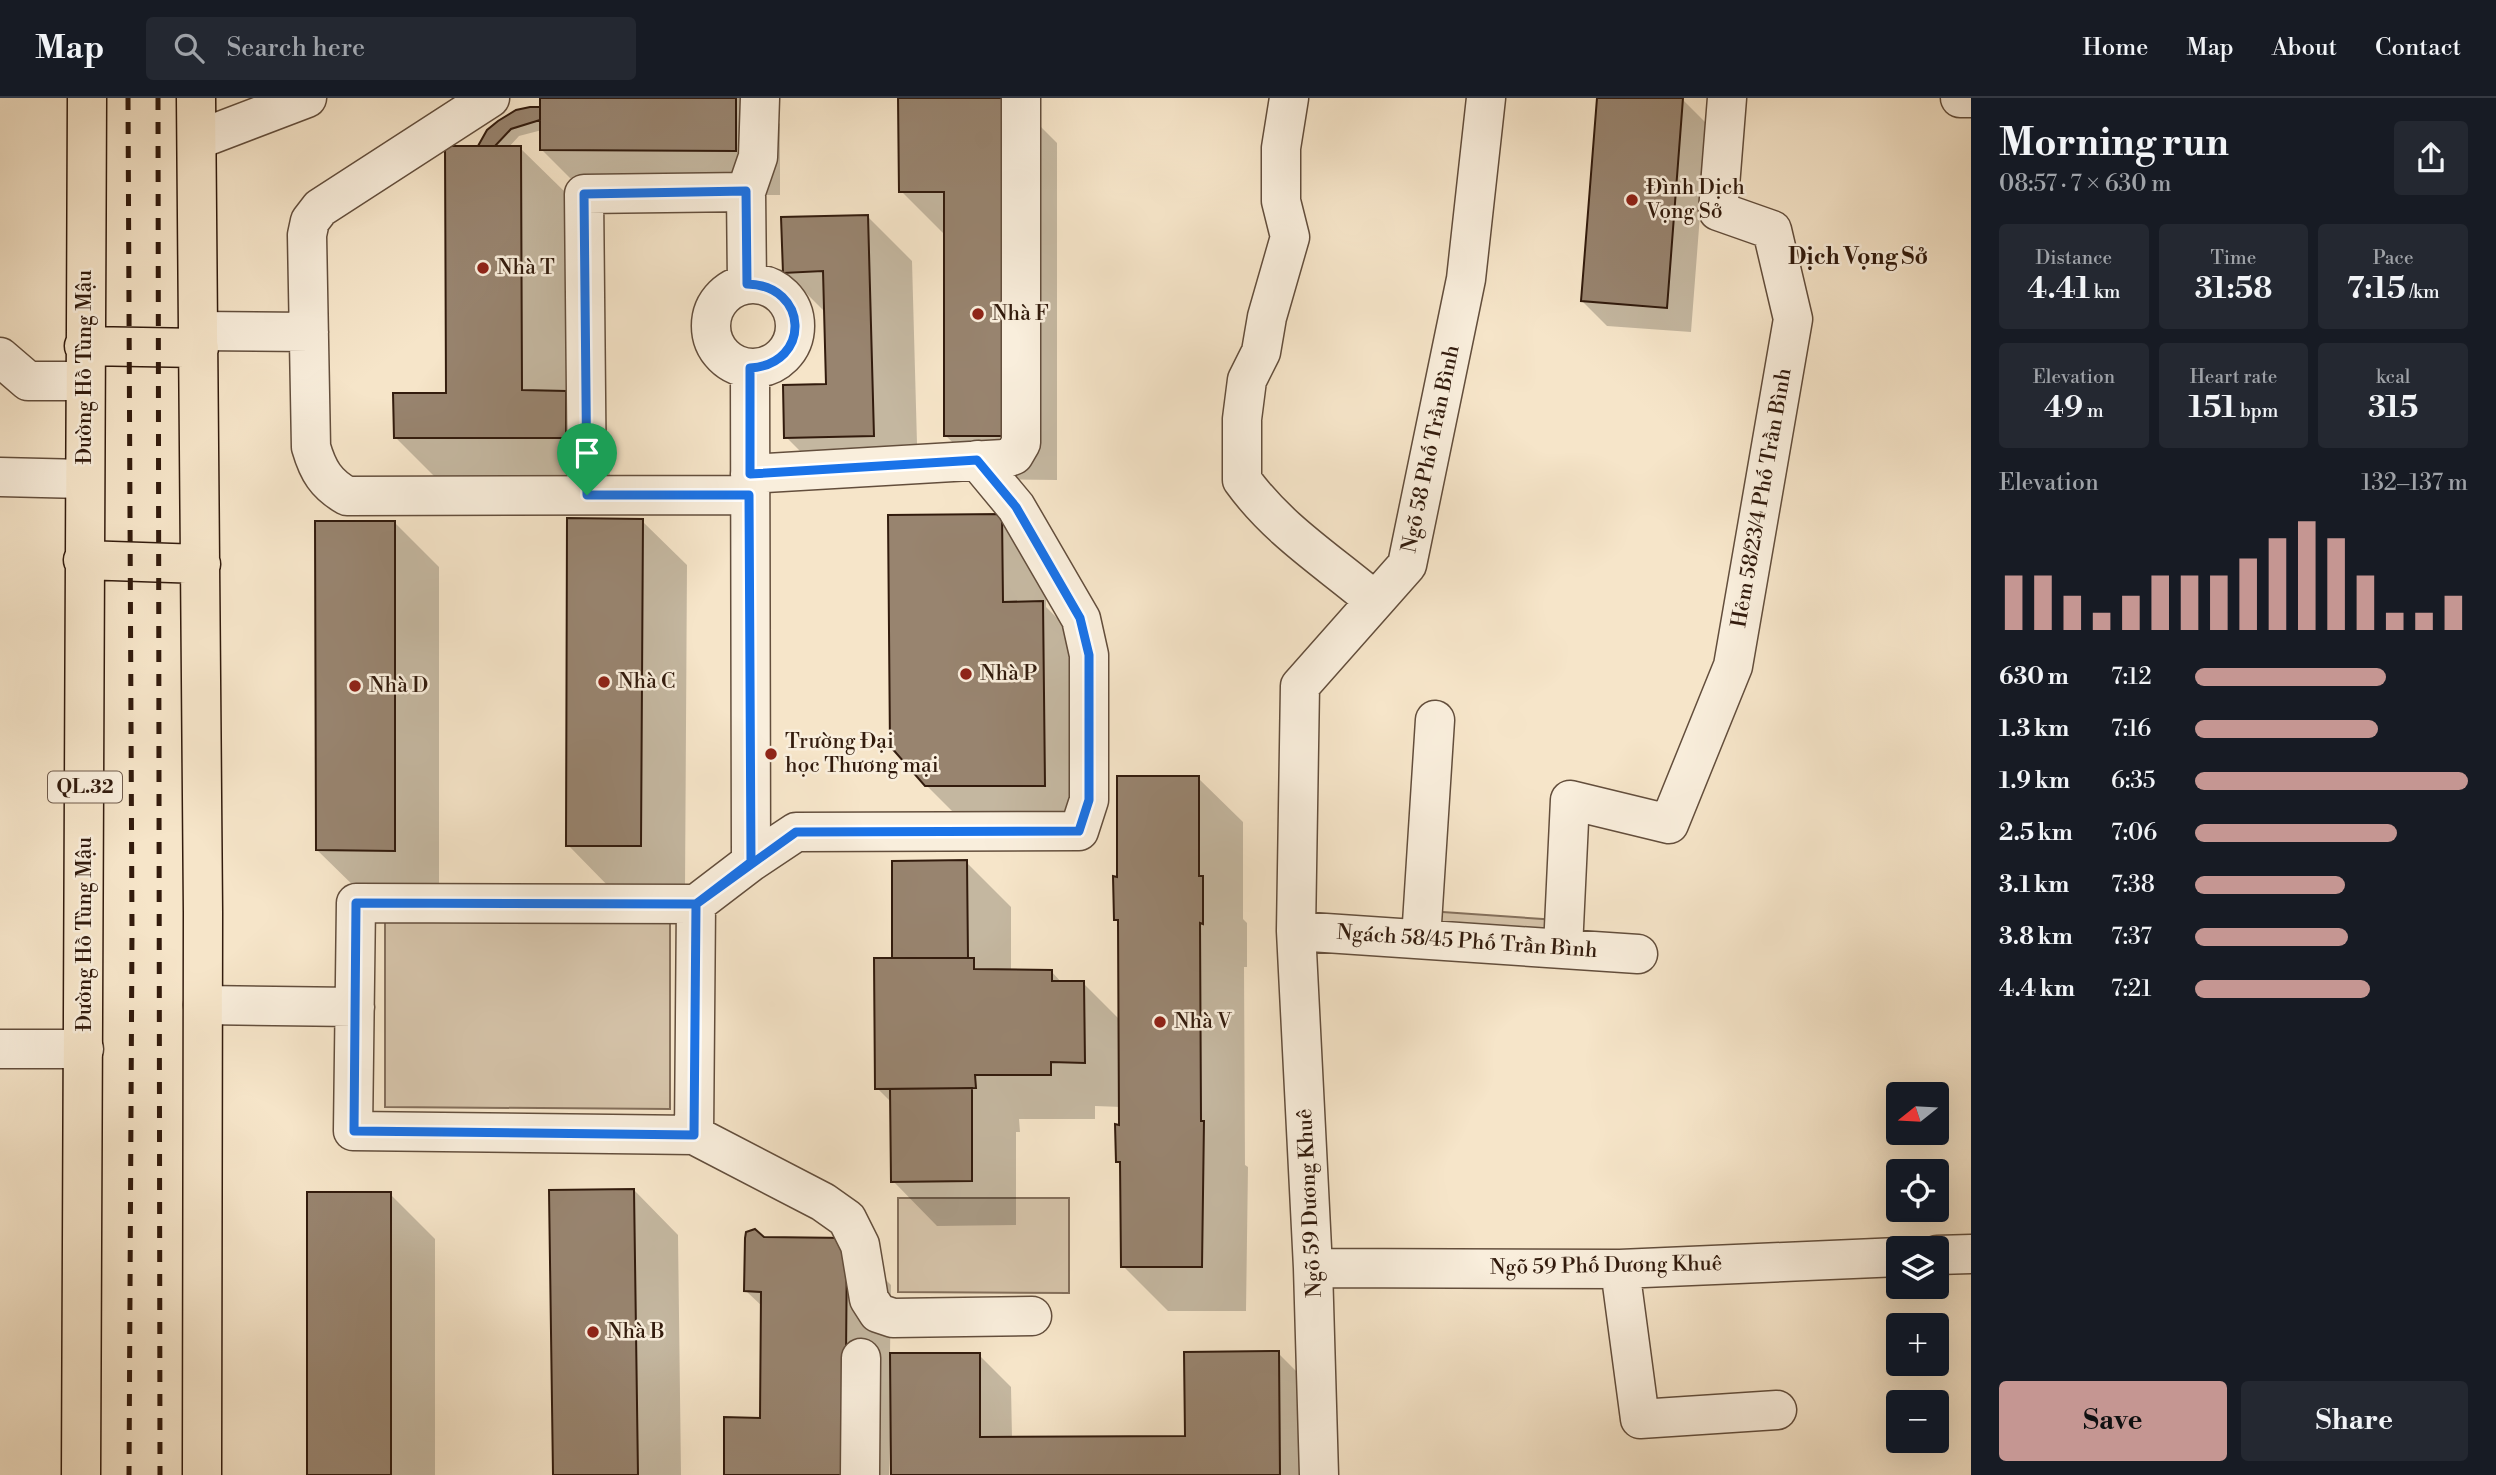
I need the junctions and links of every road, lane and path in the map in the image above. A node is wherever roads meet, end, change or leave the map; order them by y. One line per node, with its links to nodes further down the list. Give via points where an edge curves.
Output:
1 (87, 98): 18 (highway, Đường Hồ Tùng Mậu / QL.32)
2 (197, 98): 12 (highway)
3 (307, 98): 12 (street)
4 (490, 98): 15 (street, via 332,199 310,221)
5 (760, 98): 13 (street, via 758,157)
6 (1021, 98): 20 (street, via 1021,443 1014,455)
7 (1289, 98): 27 (street, via 1281,201 1290,237 1261,352 1247,380 1242,480 1291,536)
8 (1486, 98): 27 (street, Ngõ 58 Phố Trần Bình, via 1466,279 1407,565)
9 (1727, 98): 33 (street, Hẻm 58/23/4 Phố Trần Bình, via 1718,211 1772,230 1793,319 1733,666 1669,824 1570,800)
10 (1960, 98): 11 (street)
11 (1970, 98)
12 (197, 140): 16 (highway)
13 (746, 191): 14 (street); 24 (street, via 584,194)
14 (747, 284): 19 (street, via 723,296 711,320 716,347 736,365); 19 (street, via 768,287 785,298 796,324 787,351 764,367)
15 (309, 332): 16 (street); 24 (street, via 311,447 317,468 338,491 347,496)
16 (199, 339): 18 (highway); 26 (highway)
17 (0, 357): 18 (street, via 28,381)
18 (84, 363): 22 (highway, Đường Hồ Tùng Mậu / QL.32)
19 (750, 368): 23 (street)
20 (977, 460): 23 (street); 29 (street, via 1016,507 1080,618 1089,655 1089,800 1079,831 796,832)
21 (0, 477): 22 (street)
22 (84, 479): 25 (highway, Đường Hồ Tùng Mậu / QL.32)
23 (750, 484): 24 (street); 29 (street)
24 (587, 495)
25 (83, 560): 26 (highway); 38 (highway, Đường Hồ Tùng Mậu / QL.32)
26 (201, 564): 35 (highway)
27 (1375, 601): 31 (street, Ngõ 58 Phố Trần Bình, via 1300,686)
28 (1434, 720): 32 (street)
29 (751, 862): 30 (street)
30 (696, 904): 36 (street, via 356,903); 39 (street)
31 (1296, 931): 32 (street, Ngách 58/45 Phố Trần Bình); 43 (street, Ngõ 59 Dương Khuê)
32 (1421, 939): 33 (street, Ngách 58/45 Phố Trần Bình)
33 (1563, 948): 34 (street, Ngách 58/45 Phố Trần Bình)
34 (1638, 954)
35 (202, 1005): 36 (street); 49 (highway)
36 (355, 1007): 39 (street, via 354,1131)
37 (0, 1049): 38 (street)
38 (84, 1049): 48 (highway, Đường Hồ Tùng Mậu / QL.32)
39 (694, 1135): 45 (street, via 848,1219 860,1245 869,1300 878,1313 893,1318)
40 (1971, 1254): 41 (street)
41 (1949, 1255)
42 (1886, 1258): 44 (street, Ngõ 59 Phố Dương Khuê)
43 (1313, 1268): 44 (street, Ngõ 59 Phố Dương Khuê); 51 (street, Ngõ 59 Dương Khuê)
44 (1620, 1269): 47 (street, via 1640,1419)
45 (1032, 1316)
46 (861, 1358): 50 (street)
47 (1777, 1410)
48 (81, 1475)
49 (202, 1475)
50 (860, 1475)
51 (1319, 1475)

